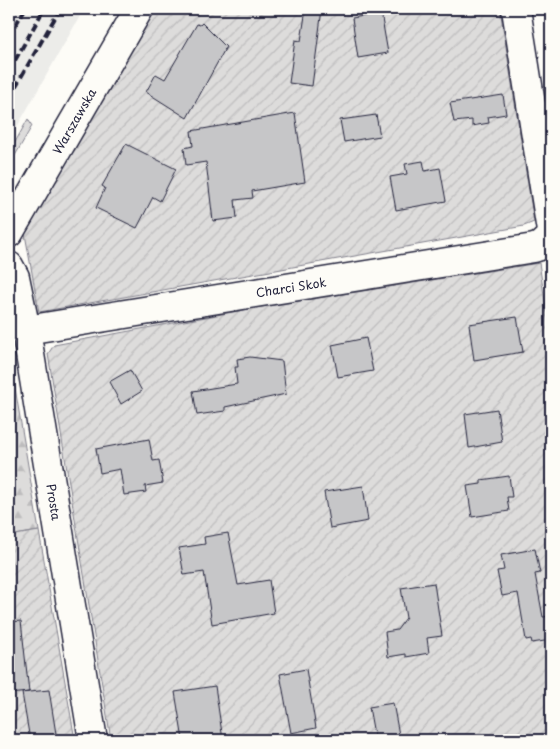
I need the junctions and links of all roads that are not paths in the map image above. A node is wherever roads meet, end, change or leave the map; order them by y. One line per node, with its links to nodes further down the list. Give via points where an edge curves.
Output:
1 (139, 9): 4 (street, Warszawska)
2 (516, 9): 3 (street)
3 (551, 231)
4 (9, 233)
5 (551, 236): 7 (street, Charci Skok, via 534,248)
6 (9, 266): 7 (street, Prosta, via 15,277)
7 (26, 330): 8 (street, Prosta)
8 (93, 740)

